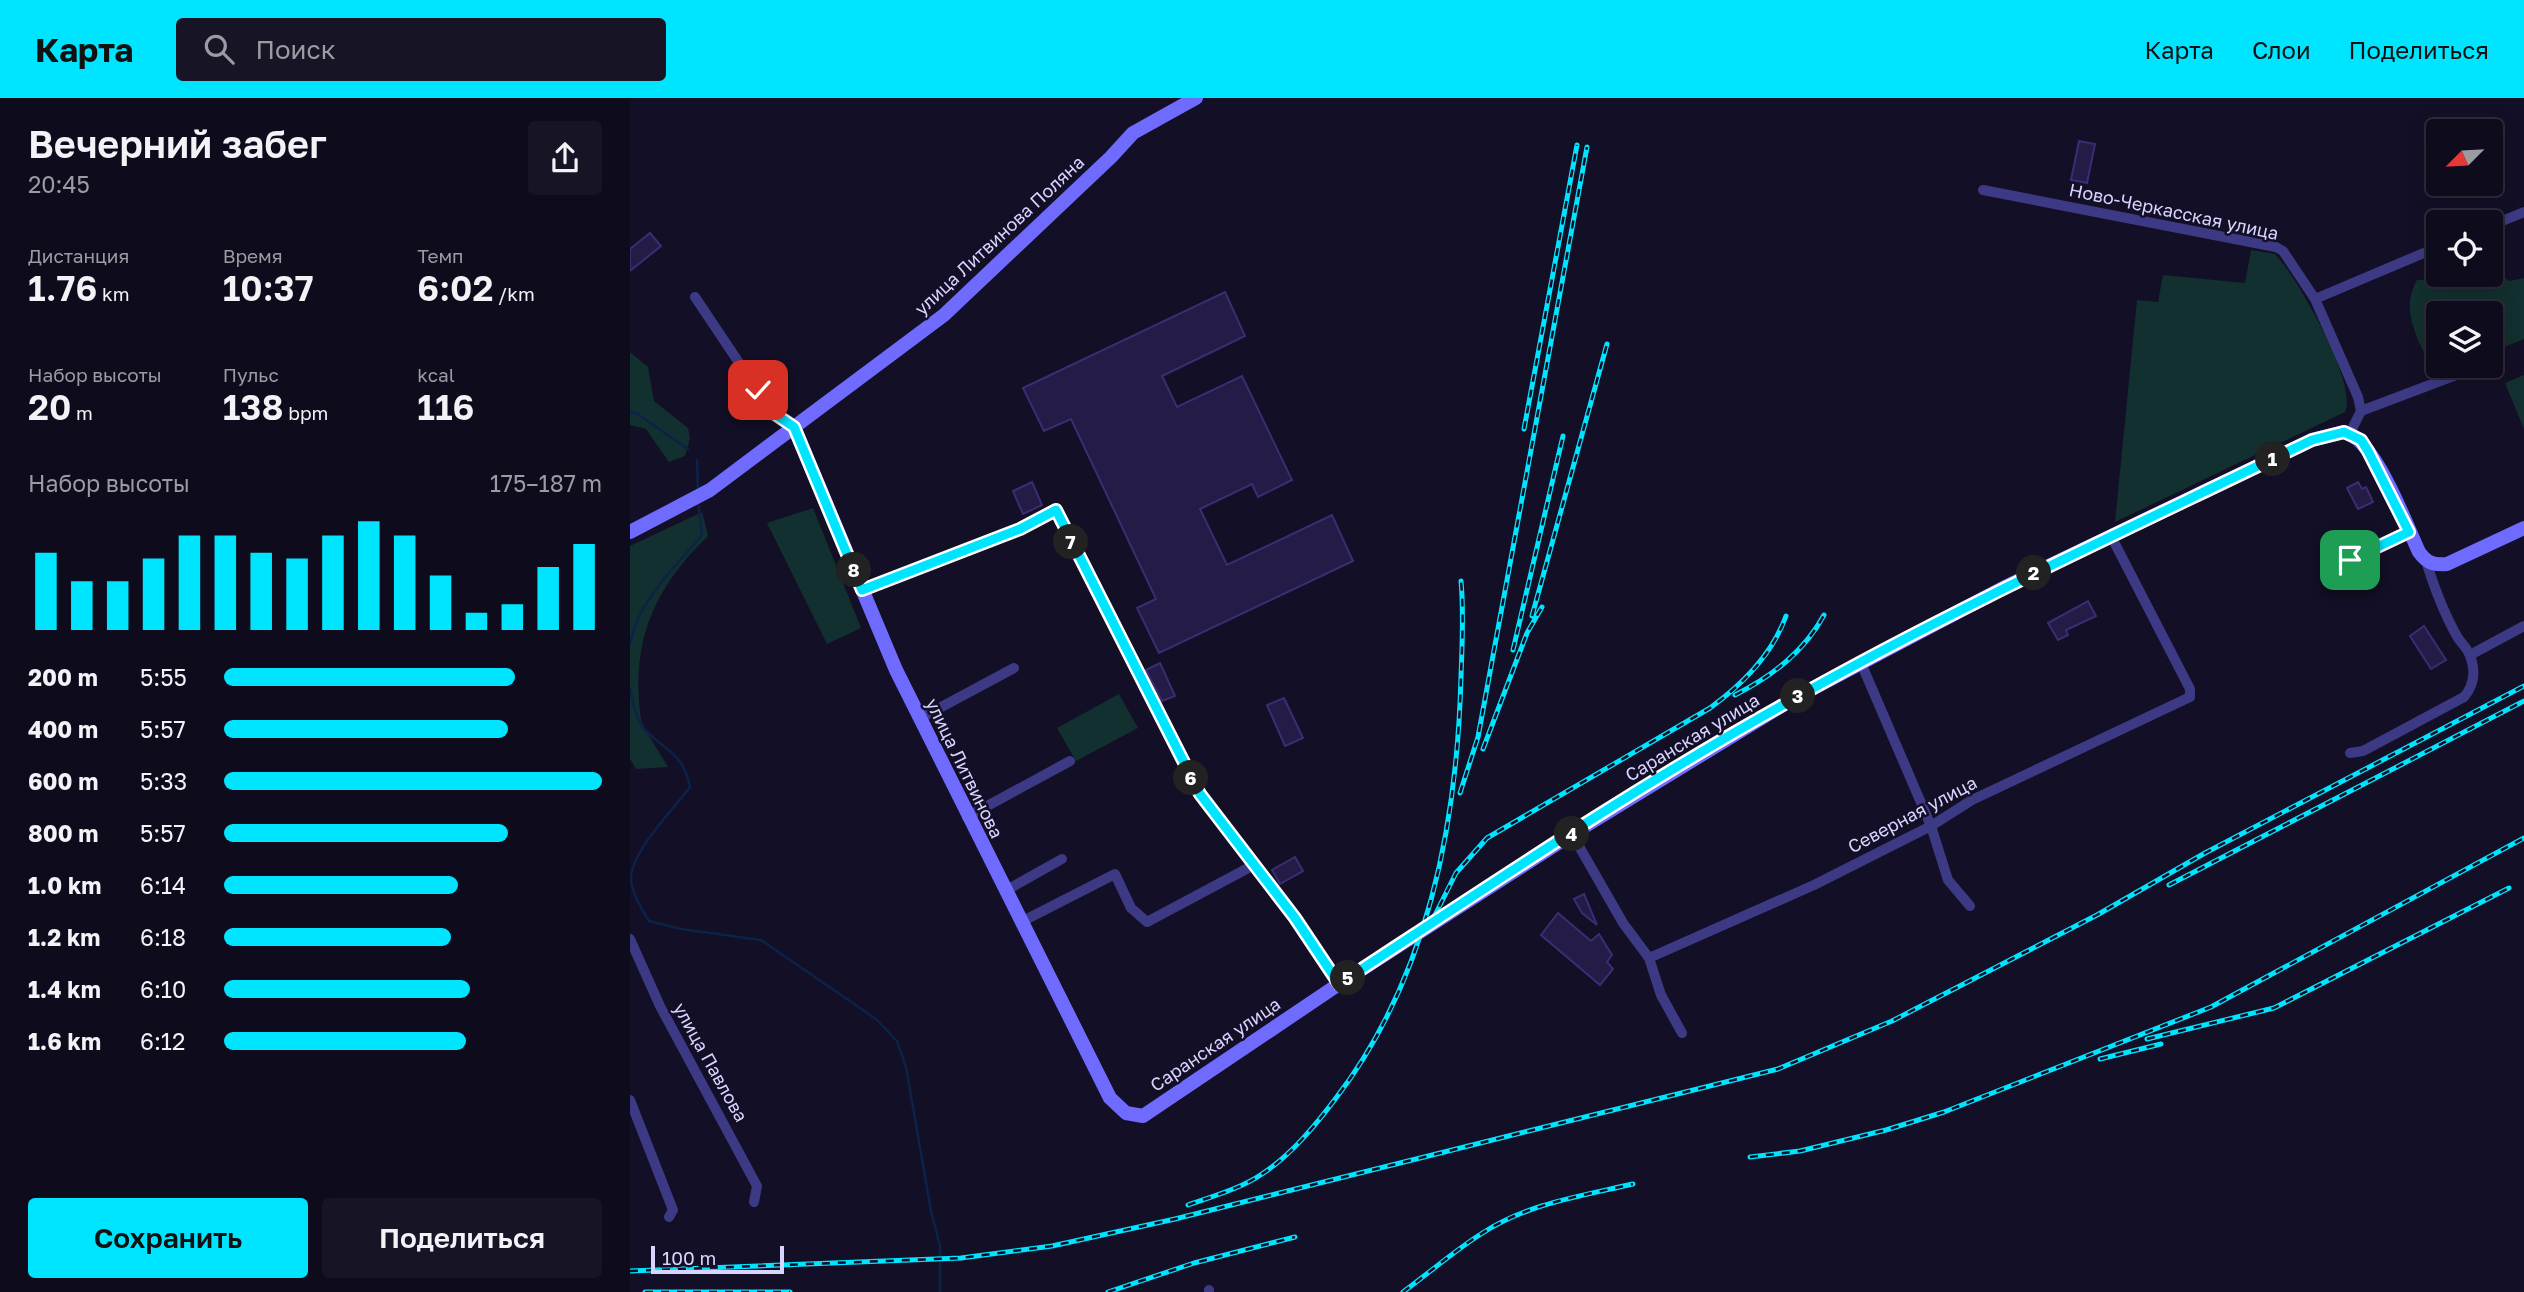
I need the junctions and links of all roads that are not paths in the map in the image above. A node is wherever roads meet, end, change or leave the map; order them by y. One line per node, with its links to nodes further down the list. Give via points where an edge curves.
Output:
1 (1196, 98): 10 (main road, улица Литвинова Поляна, via 1133,133 944,315)
2 (1983, 190): 7 (street, Ново-Черкасская улица, via 2276,247 2292,262)
3 (2524, 212): 4 (street)
4 (2503, 221)
5 (2426, 252): 7 (street)
6 (695, 297): 10 (street, via 772,412)
7 (2315, 299): 9 (street, Ново-Черкасская улица)
8 (2448, 378): 9 (street)
9 (2361, 411): 11 (street)
10 (794, 427): 13 (main road, улица Литвинова Поляна, via 701,495); 18 (main road, улица Литвинова)
11 (2350, 433): 14 (main road, via 2361,440 2378,465); 15 (main road, Саранская улица, via 2312,440)
12 (2524, 528): 17 (main road, via 2447,564)
13 (630, 532)
14 (2409, 532): 16 (street); 17 (main road)
15 (2111, 536): 21 (main road, Саранская улица); 27 (street, Северная улица, via 2190,689 2190,697 1972,800)
16 (2350, 560)
17 (2426, 561): 20 (street, via 2441,602)
18 (862, 590): 23 (main road, улица Литвинова); 30 (street, via 1020,529 1056,510 1200,794)
19 (2524, 626): 20 (street)
20 (2470, 655): 24 (street, via 2474,677 2464,697 2363,751)
21 (1861, 663): 27 (street); 28 (main road, Саранская улица, via 1737,732)
22 (1013, 668): 23 (street)
23 (919, 719): 26 (main road, улица Литвинова)
24 (2350, 753)
25 (1070, 761): 26 (street)
26 (967, 817): 31 (main road, улица Литвинова)
27 (1931, 826): 32 (street, via 1948,880); 35 (street, Северная улица, via 1814,885)
28 (1572, 834): 35 (street, via 1623,923); 36 (main road, Саранская улица)
29 (1062, 859): 31 (street)
30 (1252, 866): 33 (street, via 1147,922 1131,908 1115,874); 36 (street, via 1295,918)
31 (1005, 891): 33 (main road, улица Литвинова)
32 (1970, 906)
33 (1021, 922): 39 (main road, улица Литвинова, via 1110,1098)
34 (630, 939): 40 (street, улица Павлова, via 660,1006 757,1186)
35 (1649, 958): 37 (street, via 1661,995)
36 (1339, 984): 39 (main road, Саранская улица, via 1143,1116)
37 (1682, 1033)
38 (630, 1100): 41 (street, via 673,1210)
39 (1126, 1113)
40 (754, 1202)
41 (669, 1217)

